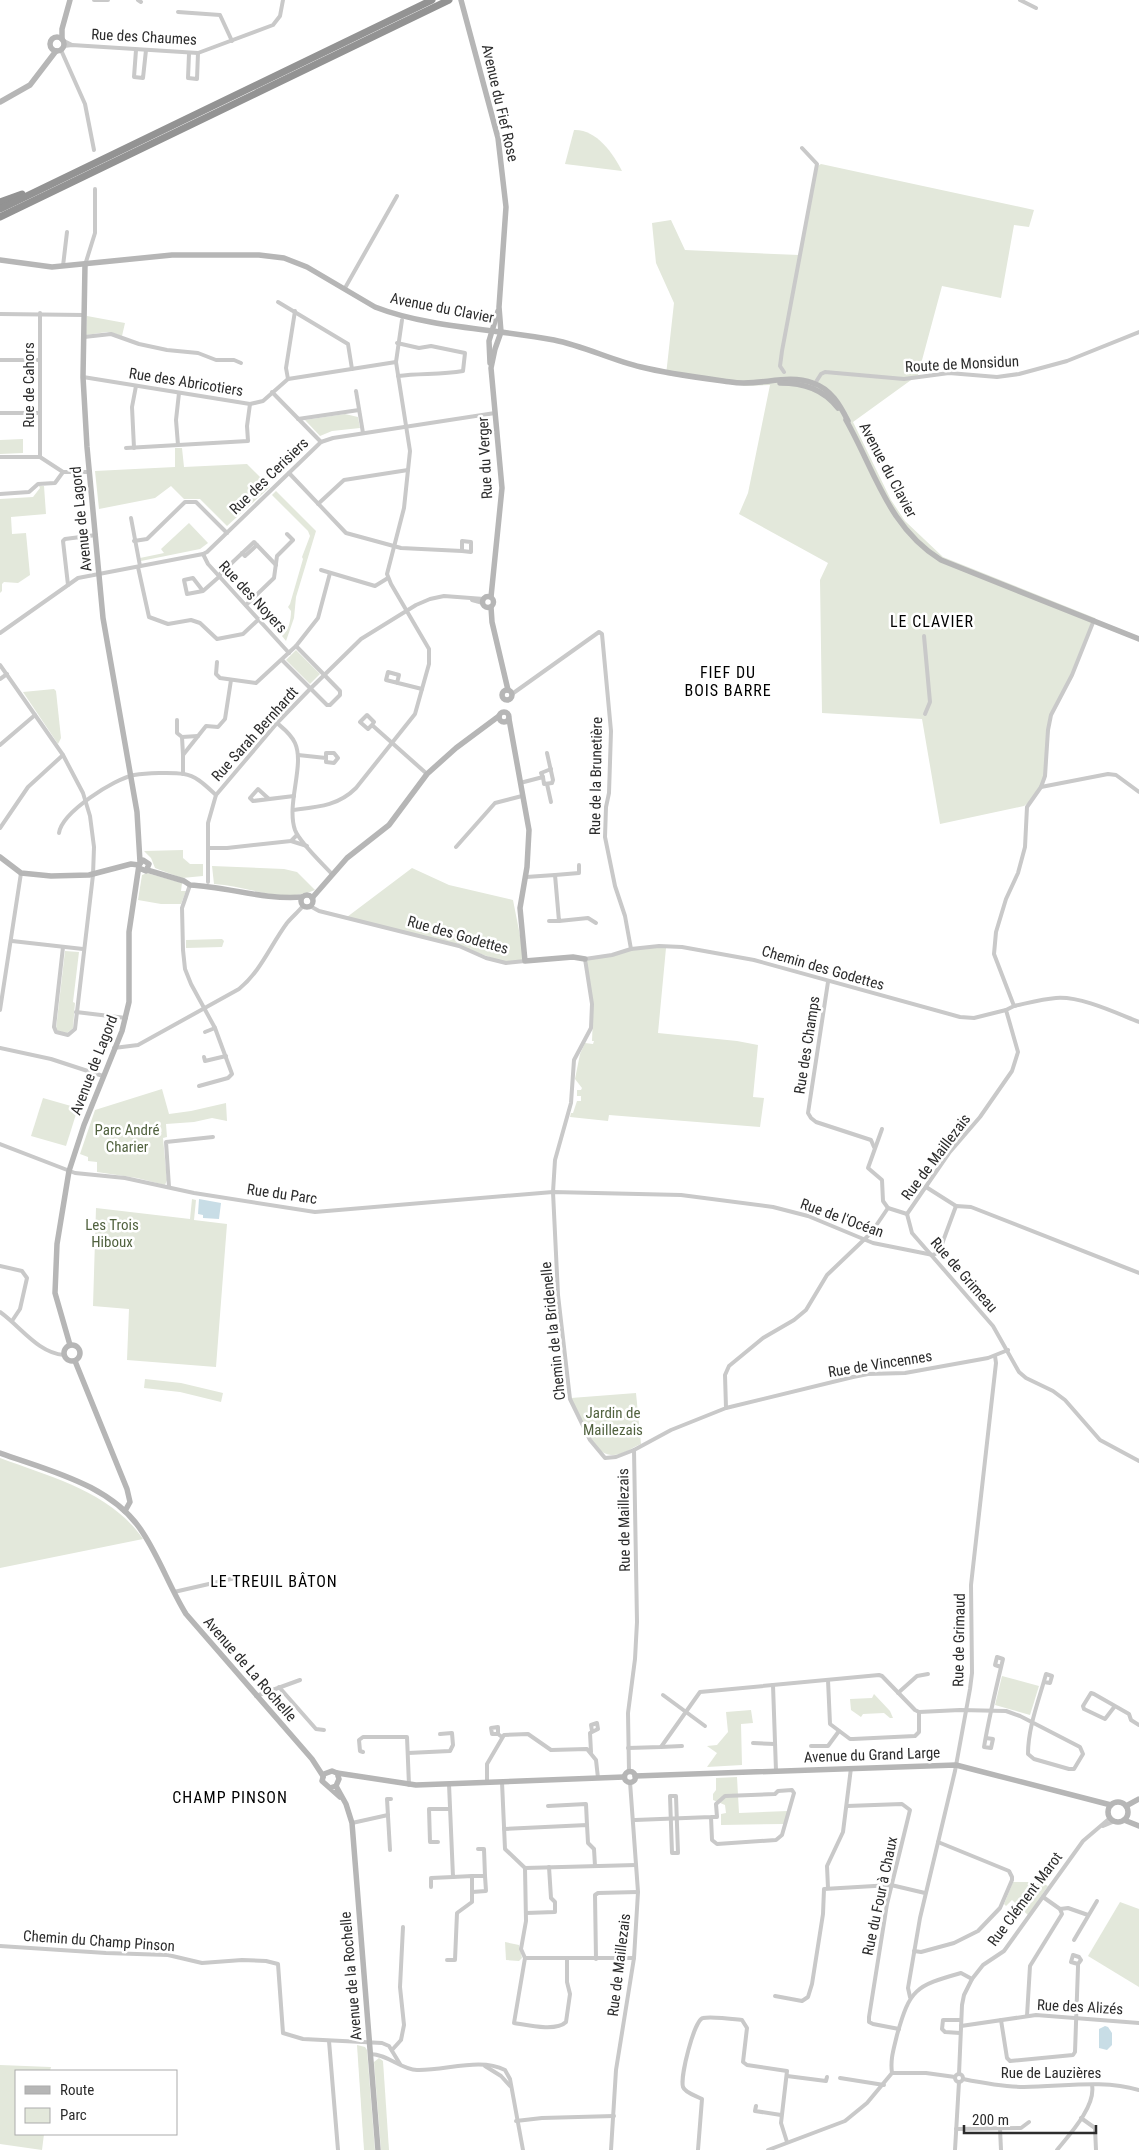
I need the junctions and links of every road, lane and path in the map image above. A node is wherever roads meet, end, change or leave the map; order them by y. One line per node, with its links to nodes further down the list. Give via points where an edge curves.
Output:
1 (94, 0): 2 (street)
2 (108, 0)
3 (283, 0): 11 (street, Rue des Chaumes, via 280,16 272,25)
4 (432, 0): 17 (highway)
5 (449, 0): 17 (highway)
6 (461, 0): 33 (street, Avenue du Fief Rose, via 498,138 503,174 506,231)
7 (1020, 0): 9 (street)
8 (70, 1): 12 (street)
9 (1036, 8)
10 (178, 12): 11 (street, via 220,15)
11 (232, 41): 15 (street, Rue des Chaumes)
12 (59, 45): 13 (street, Rue des Chaumes); 19 (street, via 30,85); 21 (street, via 85,104)
13 (136, 50): 14 (street, Rue des Chaumes); 14 (street, via 134,77 144,78)
14 (146, 50): 16 (street, Rue des Chaumes)
15 (198, 53): 16 (street, Rue des Chaumes); 16 (street, via 197,79 188,78)
16 (189, 54)
17 (326, 55): 18 (highway)
18 (311, 62): 22 (highway); 26 (highway)
19 (0, 100)
20 (802, 148): 50 (street, via 816,164 780,364)
21 (94, 150)
22 (44, 188): 25 (highway); 26 (highway)
23 (95, 190): 29 (street, Avenue de Lagord, via 95,233)
24 (397, 196): 31 (street)
25 (0, 202)
26 (1, 215)
27 (67, 232): 30 (street)
28 (0, 260): 30 (street, Avenue du Clavier, via 35,266)
29 (85, 265): 30 (street, Avenue du Clavier); 31 (street, Avenue du Clavier, via 172,255 259,255 284,258); 37 (street, Avenue de Lagord)
30 (63, 266)
31 (345, 288): 39 (street, Avenue du Clavier, via 387,311)
32 (278, 302): 34 (street)
33 (499, 307): 39 (street); 40 (street, Avenue du Fief Rose)
34 (296, 311): 49 (street, via 348,344); 53 (street, via 286,368)
35 (40, 313): 36 (street); 37 (street); 45 (street, Rue de Cahors)
36 (0, 314)
37 (84, 315): 42 (street, Avenue de Lagord)
38 (402, 320): 43 (street)
39 (492, 331): 40 (street, Avenue du Clavier); 48 (street, via 488,348)
40 (501, 332): 48 (street, Rue du Verger); 54 (street, Avenue du Clavier, via 575,345 641,367 736,383)
41 (1139, 332): 56 (street, Route de Monsidun, via 1067,361 1019,374 997,377 949,374 904,380 826,372)
42 (83, 338): 47 (street, via 111,334 139,344); 52 (street, Avenue de Lagord)
43 (398, 342): 46 (street); 51 (street, via 419,348 431,346 465,353 462,372)
44 (0, 360): 45 (street)
45 (40, 360): 64 (street, Rue de Cahors)
46 (396, 362): 49 (street); 51 (street)
47 (241, 363)
48 (491, 368): 65 (street, Rue du Verger)
49 (352, 369): 53 (street)
50 (784, 372)
51 (398, 376): 68 (street)
52 (83, 377): 57 (street, Rue des Abricotiers); 78 (street, Avenue de Lagord)
53 (288, 379): 59 (street, Rue des Abricotiers)
54 (772, 382): 55 (street, Avenue du Clavier); 56 (street, Avenue du Clavier, via 793,378)
55 (792, 383): 56 (street); 67 (street, Avenue du Clavier, via 803,384 824,395)
56 (816, 384): 67 (street, Avenue du Clavier, via 836,400)
57 (136, 386): 60 (street, Rue des Abricotiers); 73 (street, via 132,407)
58 (356, 391): 62 (street)
59 (272, 392): 61 (street, Rue des Abricotiers, via 263,401); 66 (street)
60 (179, 393): 61 (street, Rue des Abricotiers); 71 (street)
61 (250, 404): 71 (street, via 248,441)
62 (359, 410): 66 (street); 69 (street)
63 (0, 413): 64 (street)
64 (40, 413): 75 (street, Rue de Cahors)
65 (495, 413): 68 (street, Rue des Cerisiers); 103 (street, Rue du Verger, via 502,488)
66 (298, 418): 70 (street)
67 (848, 421): 107 (street, Avenue du Clavier, via 897,519 925,550 941,560)
68 (406, 427): 69 (street, Rue des Cerisiers); 76 (street, via 410,451)
69 (363, 433): 70 (street, Rue des Cerisiers)
70 (321, 442): 79 (street, Rue des Cerisiers)
71 (178, 445): 73 (street)
72 (126, 448): 73 (street)
73 (134, 448)
74 (0, 457): 75 (street)
75 (40, 457): 77 (street)
76 (408, 470): 81 (street, via 344,480); 87 (street, via 404,508)
77 (63, 472): 78 (street); 80 (street, via 55,483 38,484 29,492)
78 (89, 472): 85 (street, Avenue de Lagord)
79 (288, 473): 81 (street); 83 (street, Rue des Cerisiers)
80 (0, 494)
81 (318, 504): 87 (street, via 346,533)
82 (130, 518): 86 (street)
83 (227, 533): 86 (street, via 196,502 185,502 147,539); 90 (street, Rue des Cerisiers)
84 (287, 534): 92 (street, via 293,540)
85 (96, 535): 98 (street, Avenue de Lagord); 101 (street, via 65,538 63,541)
86 (134, 541): 95 (street)
87 (394, 546): 88 (street); 100 (street)
88 (462, 551): 89 (street); 89 (street, via 462,541 471,542)
89 (471, 552): 91 (street)
90 (202, 554): 95 (street, Rue des Cerisiers); 99 (street, Rue des Noyers)
91 (476, 554)
92 (277, 556): 93 (street); 94 (street)
93 (272, 561): 94 (street); 99 (street, via 254,542)
94 (276, 565): 104 (street, via 274,578)
95 (139, 566): 98 (street, Rue des Cerisiers); 106 (street, via 149,617 168,624 200,622 216,639 243,634)
96 (321, 570): 97 (street)
97 (330, 573): 100 (street, via 375,586); 112 (street, via 318,618)
98 (99, 574): 101 (street, Rue des Cerisiers, via 78,578); 143 (street, Avenue de Lagord, via 103,618)
99 (219, 576): 102 (street); 104 (street, Rue des Noyers)
100 (388, 578): 105 (street)
101 (68, 585): 109 (street, Rue des Cerisiers)
102 (203, 591): 102 (street, via 187,594 184,580 193,578)
103 (487, 602): 105 (street, Rue Sarah Bernhardt, via 444,596); 124 (street, Rue du Verger)
104 (246, 605): 106 (street, Rue des Noyers)
105 (406, 610): 118 (street, Rue Sarah Bernhardt, via 362,639); 123 (street, via 429,649 429,664)
106 (259, 619): 113 (street, Rue des Noyers)
107 (1094, 620): 111 (street, Avenue du Clavier); 147 (street, via 1072,675 1051,715)
108 (0, 625): 109 (street)
109 (2, 631)
110 (924, 636): 125 (street, via 930,702)
111 (1139, 639)
112 (296, 646): 113 (street); 118 (street)
113 (289, 653): 114 (street)
114 (282, 660): 120 (street, via 256,683); 122 (street)
115 (217, 662): 120 (street, via 216,674)
116 (0, 665): 117 (street)
117 (7, 674): 119 (street); 126 (street)
118 (324, 675): 122 (street, Rue Sarah Bernhardt); 122 (street, via 340,691 335,700 327,705)
119 (0, 679)
120 (231, 680): 131 (street, via 225,719 218,727 206,726)
121 (397, 682): 123 (street)
122 (310, 689): 129 (street, Rue Sarah Bernhardt)
123 (422, 689): 133 (street, via 415,714)
124 (507, 693): 127 (street, Rue du Verger); 182 (street, Rue de la Brunetière, via 600,632 602,634 611,730 610,793 605,837)
125 (925, 714)
126 (35, 715): 134 (street); 136 (street)
127 (504, 717): 142 (street, via 490,723 456,748); 145 (street, via 510,727)
128 (177, 720): 132 (street, via 177,733)
129 (277, 723): 138 (street, via 291,736); 149 (street, Rue Sarah Bernhardt)
130 (372, 725): 133 (street)
131 (198, 736): 132 (street); 137 (street)
132 (182, 737): 137 (street)
133 (392, 742): 142 (street); 155 (street, via 345,798 330,805)
134 (0, 745)
135 (547, 753): 140 (street)
136 (63, 755): 153 (street); 156 (street, via 28,788)
137 (183, 755): 141 (street)
138 (298, 755): 139 (street); 150 (street)
139 (326, 758)
140 (551, 769): 144 (street, via 544,770); 146 (street, via 553,780)
141 (183, 774): 143 (street); 149 (street, via 197,779)
142 (427, 774): 168 (street, via 388,824)
143 (131, 776): 153 (street); 165 (street, Avenue de Lagord)
144 (542, 777): 145 (street); 146 (street)
145 (520, 783): 151 (street)
146 (547, 784): 154 (street)
147 (1041, 787): 148 (street, via 1108,774 1116,775); 186 (street, via 1027,807 1025,847 996,932 994,954)
148 (1139, 792)
149 (216, 795): 162 (street, Rue Sarah Bernhardt, via 208,823)
150 (294, 796): 152 (street); 155 (street)
151 (522, 796): 161 (street, via 495,803); 170 (street, via 529,830)
152 (269, 799)
153 (86, 801): 157 (street, via 64,822); 167 (street, via 93,836)
154 (551, 802)
155 (293, 810): 158 (street)
156 (0, 828)
157 (59, 833)
158 (297, 835): 159 (street); 160 (street)
159 (291, 841): 160 (street); 162 (street)
160 (307, 846): 168 (street)
161 (456, 847)
162 (208, 848): 172 (street, Rue Sarah Bernhardt)
163 (0, 857): 166 (street)
164 (579, 864): 169 (street, via 579,873)
165 (143, 866): 167 (street, via 131,864); 171 (street); 191 (street, Avenue de Lagord, via 138,876 129,932 130,977)
166 (21, 873): 167 (street); 179 (street)
167 (93, 874): 181 (street)
168 (332, 874): 173 (street)
169 (555, 874): 170 (street); 176 (street)
170 (526, 877): 184 (street, via 520,908)
171 (187, 883): 172 (street); 187 (street, via 182,908 184,963)
172 (210, 884): 174 (street)
173 (311, 897): 174 (street); 175 (street)
174 (302, 901): 175 (street); 187 (street, via 250,980)
175 (310, 906): 184 (street, Rue des Godettes, via 459,946 486,958 506,963)
176 (559, 920): 177 (street); 178 (street, via 588,918)
177 (549, 921)
178 (596, 923)
179 (12, 941): 180 (street); 188 (street)
180 (64, 947): 181 (street); 190 (street, via 56,1032 68,1035 74,1031)
181 (83, 949): 190 (street)
182 (631, 949): 183 (street, Rue des Godettes); 185 (street, Chemin des Godettes, via 682,947 754,960)
183 (585, 959): 184 (street, Rue des Godettes); 208 (street, Chemin de la Bridenelle, via 592,1004 591,1028 574,1060 571,1103 559,1140)
184 (525, 961)
185 (828, 982): 189 (street, Chemin des Godettes, via 960,1017 974,1018); 204 (street, Rue des Champs, via 808,1113 816,1122 871,1140)
186 (1014, 1006): 189 (street); 192 (street, via 1066,998)
187 (205, 1008): 193 (street); 196 (street, via 138,1045)
188 (0, 1010)
189 (1006, 1010): 207 (street, Rue de Maillezais, via 1018,1052 1012,1071)
190 (76, 1012): 191 (street)
191 (126, 1018): 196 (street, Avenue de Lagord)
192 (1139, 1022)
193 (215, 1028): 194 (street); 197 (street)
194 (205, 1032)
195 (0, 1048): 199 (street, via 51,1059)
196 (114, 1048): 199 (street, Avenue de Lagord)
197 (226, 1056): 198 (street, via 205,1061); 200 (street, via 231,1076)
198 (204, 1057)
199 (103, 1076): 205 (street, Avenue de Lagord)
200 (199, 1086)
201 (882, 1130): 204 (street)
202 (213, 1137): 206 (street, via 166,1142)
203 (0, 1144): 205 (street, Rue du Parc)
204 (874, 1147): 210 (street, via 868,1168 882,1180 883,1201)
205 (69, 1171): 206 (street, Rue du Parc); 218 (street, Avenue de Lagord, via 55,1275 58,1308)
206 (169, 1187): 208 (street, Rue du Parc, via 315,1212)
207 (926, 1187): 209 (street); 211 (street, Rue de Maillezais)
208 (553, 1192): 212 (street, Rue de l'Océan, via 681,1194 773,1207 808,1216); 224 (street, Chemin de la Bridenelle, via 558,1295 570,1399 590,1440 604,1458)
209 (956, 1206): 213 (street, via 939,1252); 215 (street, via 971,1208)
210 (888, 1208): 211 (street, Rue de Maillezais); 212 (street, Rue de Maillezais)
211 (907, 1214): 213 (street, Rue de Grimeau, via 912,1233)
212 (864, 1240): 213 (street, Rue de l'Océan); 223 (street, Rue de Maillezais, via 827,1275 810,1306 762,1338 729,1366 725,1375)
213 (933, 1255): 219 (street, Rue de Grimeau, via 993,1326)
214 (0, 1266): 217 (street, via 22,1271 27,1278 20,1310)
215 (1139, 1272)
216 (0, 1312): 217 (street)
217 (12, 1321): 220 (street, via 44,1350)
218 (70, 1346): 220 (street); 222 (street, via 80,1351)
219 (1008, 1350): 221 (street, Rue de Vincennes); 226 (street, Rue de Grimeau, via 1019,1372 1026,1378 1057,1393 1100,1440)
220 (64, 1355): 222 (street)
221 (995, 1356): 223 (street, Rue de Vincennes, via 905,1373 868,1374); 241 (street, Rue de Grimaud, via 971,1585 972,1672)
222 (75, 1361): 227 (street, via 127,1489 130,1502)
223 (726, 1408): 224 (street, Rue de Maillezais, via 671,1430)
224 (634, 1450): 258 (street, Rue de Maillezais, via 637,1622)
225 (0, 1453): 227 (street, Avenue de La Rochelle, via 90,1487)
226 (1139, 1461)
227 (125, 1511): 229 (street, Avenue de La Rochelle, via 143,1532)
228 (235, 1578): 229 (street)
229 (173, 1592): 239 (street, Avenue de La Rochelle, via 190,1619)
230 (1001, 1667): 242 (street)
231 (928, 1674): 237 (street, via 916,1676)
232 (300, 1680): 236 (street)
233 (828, 1680): 235 (street); 237 (street, via 879,1675); 250 (street, via 830,1724)
234 (1044, 1682): 245 (street)
235 (773, 1685): 243 (street, via 700,1692); 254 (street)
236 (279, 1687): 239 (street); 248 (street, via 316,1729)
237 (898, 1693): 244 (street)
238 (663, 1695): 243 (street)
239 (256, 1696): 262 (street, Avenue de La Rochelle)
240 (1116, 1706): 240 (street, via 1091,1693 1083,1706 1105,1719); 246 (street)
241 (966, 1710): 242 (street); 244 (street); 263 (street, Rue de Grimaud)
242 (991, 1710): 245 (street, via 1006,1711); 252 (street)
243 (686, 1712): 247 (street); 257 (street)
244 (919, 1712): 250 (street, via 916,1736 853,1739)
245 (1033, 1722): 245 (street, via 1080,1747 1083,1754 1076,1767 1069,1769 1030,1757 1028,1751)
246 (1139, 1725)
247 (705, 1726)
248 (324, 1730)
249 (592, 1731): 259 (street)
250 (839, 1731): 256 (street, via 828,1746)
251 (440, 1734): 261 (street, via 452,1733 450,1751)
252 (986, 1738)
253 (753, 1743): 254 (street)
254 (775, 1744): 267 (street)
255 (682, 1746): 257 (street)
256 (811, 1746)
257 (661, 1747): 258 (street)
258 (628, 1748): 266 (street, Rue de Maillezais)
259 (590, 1749): 273 (street, via 597,1762); 274 (street, via 551,1750 524,1733 500,1736 487,1764)
260 (363, 1752): 261 (street, via 360,1752 359,1740 363,1737 404,1736 408,1740)
261 (408, 1753): 279 (street)
262 (312, 1759): 265 (street, Avenue de La Rochelle); 269 (street, Avenue de La Rochelle)
263 (956, 1764): 264 (street, Avenue du Grand Large); 282 (street, Avenue du Grand Large); 300 (street, Rue de Grimaud)
264 (851, 1768): 267 (street, Avenue du Grand Large); 284 (street)
265 (329, 1770): 268 (street, Avenue de La Rochelle); 269 (street)
266 (629, 1771): 270 (street); 272 (street)
267 (776, 1771): 270 (street, Avenue du Grand Large)
268 (337, 1773): 271 (street); 278 (street)
269 (323, 1776): 278 (street, Avenue de La Rochelle, via 324,1784)
270 (635, 1776): 276 (street)
271 (364, 1777): 278 (street); 279 (street)
272 (624, 1777): 273 (street); 276 (street, via 626,1782)
273 (598, 1778): 275 (street)
274 (487, 1782): 275 (street); 277 (street)
275 (502, 1782): 298 (street)
276 (630, 1782): 292 (street, Rue de Maillezais)
277 (449, 1784): 279 (street); 286 (street)
278 (335, 1785): 295 (street, Avenue de la Rochelle)
279 (409, 1785)
280 (390, 1799): 288 (street, via 387,1799)
281 (1139, 1799): 285 (street)
282 (1109, 1805): 285 (street, via 1117,1802); 293 (street)
283 (548, 1806): 296 (street, via 586,1804)
284 (847, 1806): 310 (street, Rue du Four à Chaux, via 902,1804 910,1810); 312 (street, via 841,1837 828,1862)
285 (1126, 1806): 287 (street)
286 (450, 1808): 299 (street, via 429,1809 430,1842); 309 (street)
287 (1128, 1814): 294 (street); 297 (street)
288 (388, 1815): 295 (street); 302 (street)
289 (711, 1818): 289 (street, via 712,1840 717,1844 774,1841 782,1835 794,1793 792,1790 725,1796 716,1804 717,1817); 291 (street)
290 (670, 1819): 291 (street); 291 (street, via 670,1796 676,1796); 291 (street, via 672,1853 678,1853); 292 (street)
291 (677, 1819)
292 (633, 1820): 303 (street, Rue de Maillezais)
293 (1112, 1820): 294 (street); 316 (street, Rue Clément Marot, via 1082,1841)
294 (1124, 1820): 297 (street)
295 (352, 1823): 345 (street, Avenue de la Rochelle)
296 (587, 1825): 298 (street); 304 (street)
297 (1136, 1825)
298 (504, 1829): 306 (street, via 505,1849)
299 (438, 1842)
300 (938, 1842): 315 (street, Rue de Grimaud); 324 (street, via 1009,1871 1012,1880 1000,1908 978,1931 954,1943)
301 (478, 1849): 308 (street, via 484,1849)
302 (390, 1850)
303 (636, 1865): 304 (street); 314 (street, Rue de Maillezais)
304 (595, 1866): 305 (street)
305 (549, 1867): 306 (street); 319 (street, via 555,1912)
306 (525, 1868): 319 (street)
307 (472, 1876): 308 (street); 309 (street); 313 (street)
308 (485, 1876): 313 (street, via 486,1891)
309 (453, 1877): 311 (street, via 431,1878)
310 (891, 1885): 312 (street); 315 (street); 342 (street, Rue du Four à Chaux, via 869,2022)
311 (431, 1887)
312 (828, 1888): 334 (street, via 823,1890 822,1922 808,1997 802,2001)
313 (472, 1892): 329 (street, via 470,1905 457,1912 455,1960)
314 (638, 1892): 326 (street, Rue de Maillezais); 328 (street, via 596,1894)
315 (925, 1894): 324 (street, Rue de Grimaud)
316 (1043, 1898): 318 (street); 332 (street, Rue Clément Marot, via 1004,1951 984,1965)
317 (1097, 1901): 320 (street)
318 (1060, 1909): 320 (street, via 1068,1908); 336 (street, via 1062,1914 1030,1966)
319 (526, 1913): 325 (street, via 521,1949)
320 (1088, 1915): 322 (street)
321 (403, 1927): 346 (street, via 400,1986 404,2025)
322 (1074, 1940)
323 (0, 1946): 344 (street, Chemin du Champ Pinson, via 168,1955 202,1963 242,1960 278,1964 283,2033)
324 (914, 1951): 331 (street, Rue de Grimaud)
325 (525, 1958): 327 (street); 327 (street, via 514,2022 538,2027 558,2026 566,2022 570,1994)
326 (634, 1958): 328 (street); 366 (street, Rue de Maillezais, via 616,2070)
327 (567, 1959): 328 (street)
328 (596, 1959)
329 (447, 1960)
330 (1078, 1964): 337 (street)
331 (910, 1979): 333 (street); 335 (street, Rue de Grimaud)
332 (972, 1979): 333 (street, via 961,1973 931,1981); 338 (street, Rue Clément Marot, via 964,1995)
333 (917, 1990): 335 (street)
334 (775, 1996)
335 (910, 1998): 342 (street)
336 (1027, 2016): 337 (street, Rue des Alizés); 339 (street, Rue des Alizés)
337 (1075, 2017): 339 (street, via 1075,2052 1072,2055 1010,2061); 340 (street, Rue des Alizés)
338 (961, 2020): 341 (street, Rue Clément Marot); 343 (street, via 943,2020 943,2032)
339 (1000, 2020): 341 (street, Rue des Alizés)
340 (1139, 2023)
341 (961, 2026): 343 (street, Rue Clément Marot)
342 (899, 2029): 352 (street, via 891,2060)
343 (960, 2034): 353 (street, Rue Clément Marot)
344 (329, 2041): 345 (street, Chemin du Champ Pinson); 374 (street)
345 (369, 2042): 346 (street, Chemin du Champ Pinson, via 382,2043); 347 (street, Avenue de la Rochelle)
346 (393, 2051): 348 (street); 349 (street)
347 (370, 2054): 348 (street); 375 (street, Avenue de la Rochelle)
348 (390, 2059): 349 (street)
349 (400, 2064): 350 (street, via 416,2070)
350 (492, 2067): 351 (street); 354 (street)
351 (506, 2070): 354 (street); 362 (street)
352 (892, 2073): 357 (street, via 926,2072); 360 (street)
353 (959, 2074): 357 (street); 359 (street)
354 (501, 2076): 362 (street)
355 (787, 2076): 356 (street, via 826,2081); 365 (street); 378 (street, via 785,2070 744,2062 747,2028 744,2022 705,2018 698,2022 686,2060 683,2085 702,2102)
356 (827, 2077)
357 (955, 2077): 359 (street)
358 (840, 2078): 360 (street)
359 (961, 2080): 361 (street, Rue de Lauzières, via 1023,2087); 371 (street)
360 (884, 2085): 372 (street, via 845,2121)
361 (1092, 2085): 363 (street, Rue de Lauzières, via 1126,2086); 367 (street, via 1092,2097)
362 (512, 2088): 368 (street)
363 (1139, 2090)
364 (756, 2106): 365 (street, via 755,2111)
365 (781, 2115): 372 (street, via 780,2123)
366 (614, 2116): 368 (street); 377 (street, Rue de Maillezais)
367 (1081, 2118): 383 (street, via 1070,2137); 384 (street, via 1095,2128)
368 (516, 2121): 376 (street)
369 (1029, 2122): 370 (street, via 1021,2128)
370 (1000, 2128): 371 (street); 382 (street)
371 (956, 2129): 381 (street)
372 (787, 2142): 373 (street)
373 (781, 2145): 379 (street); 380 (street)
374 (338, 2150)
375 (378, 2150)
376 (523, 2150)
377 (612, 2150)
378 (698, 2150)
379 (768, 2150)
380 (783, 2150)
381 (955, 2150)
382 (1001, 2150)
383 (1057, 2150)
384 (1096, 2150)

